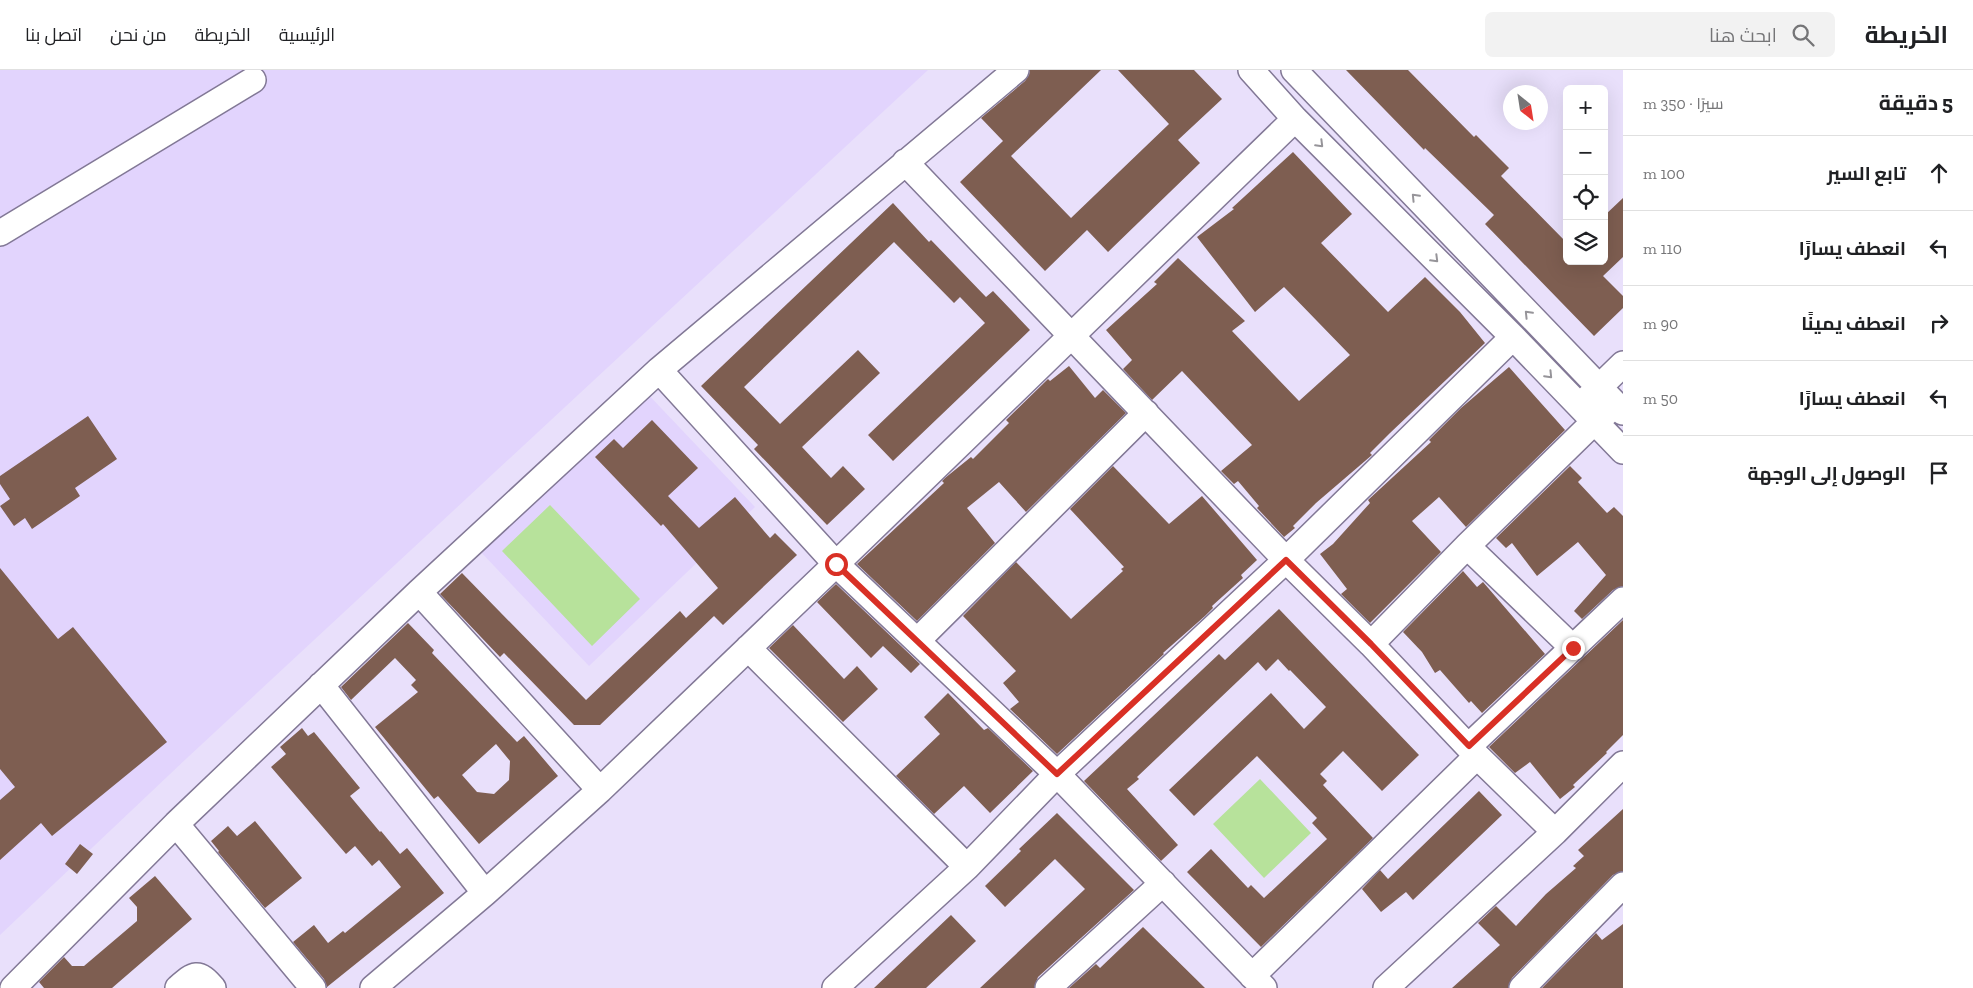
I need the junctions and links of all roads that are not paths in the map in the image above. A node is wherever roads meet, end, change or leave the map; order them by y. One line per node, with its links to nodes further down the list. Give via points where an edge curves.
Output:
1 (1016, 70): 6 (street)
2 (1251, 70): 5 (street)
3 (1294, 70): 12 (street, one-way to 3)
4 (253, 80): 7 (street)
5 (1295, 119): 8 (street); 9 (street, one-way to 9)
6 (905, 162): 8 (street); 11 (street)
7 (0, 233)
8 (1071, 335): 14 (street); 19 (street)
9 (1513, 337): 15 (street, one-way to 15); 18 (street)
10 (1623, 364): 12 (street)
11 (659, 370): 19 (street); 20 (street)
12 (1599, 387): 13 (street); 15 (street)
13 (1621, 405): 15 (street)
14 (1146, 414): 18 (street); 22 (street)
15 (1587, 414): 16 (street); 17 (street)
16 (1623, 451)
17 (1466, 546): 23 (street); 25 (street)
18 (1286, 560): 23 (street); 29 (street)
19 (836, 564): 22 (street); 24 (street)
20 (419, 592): 26 (street); 30 (street)
21 (1623, 600): 25 (street)
22 (917, 641): 29 (street)
23 (1371, 644): 27 (street)
24 (748, 648): 30 (street); 33 (street)
25 (1573, 648): 27 (street)
26 (321, 685): 31 (street); 36 (street)
27 (1473, 751): 32 (street); 37 (street)
28 (1623, 764): 32 (street)
29 (1057, 774): 33 (street); 34 (street)
30 (600, 790): 36 (street)
31 (176, 824): 38 (street); 41 (street)
32 (1555, 832): 45 (street)
33 (967, 867): 43 (street)
34 (1164, 883): 37 (street); 44 (street)
35 (1623, 886): 46 (street)
36 (485, 893): 42 (street)
37 (1258, 982)
38 (12, 988)
39 (178, 988): 40 (street, via 196,975 205,978)
40 (213, 988)
41 (313, 988)
42 (373, 988)
43 (835, 988)
44 (1048, 988)
45 (1386, 988)
46 (1522, 988)

